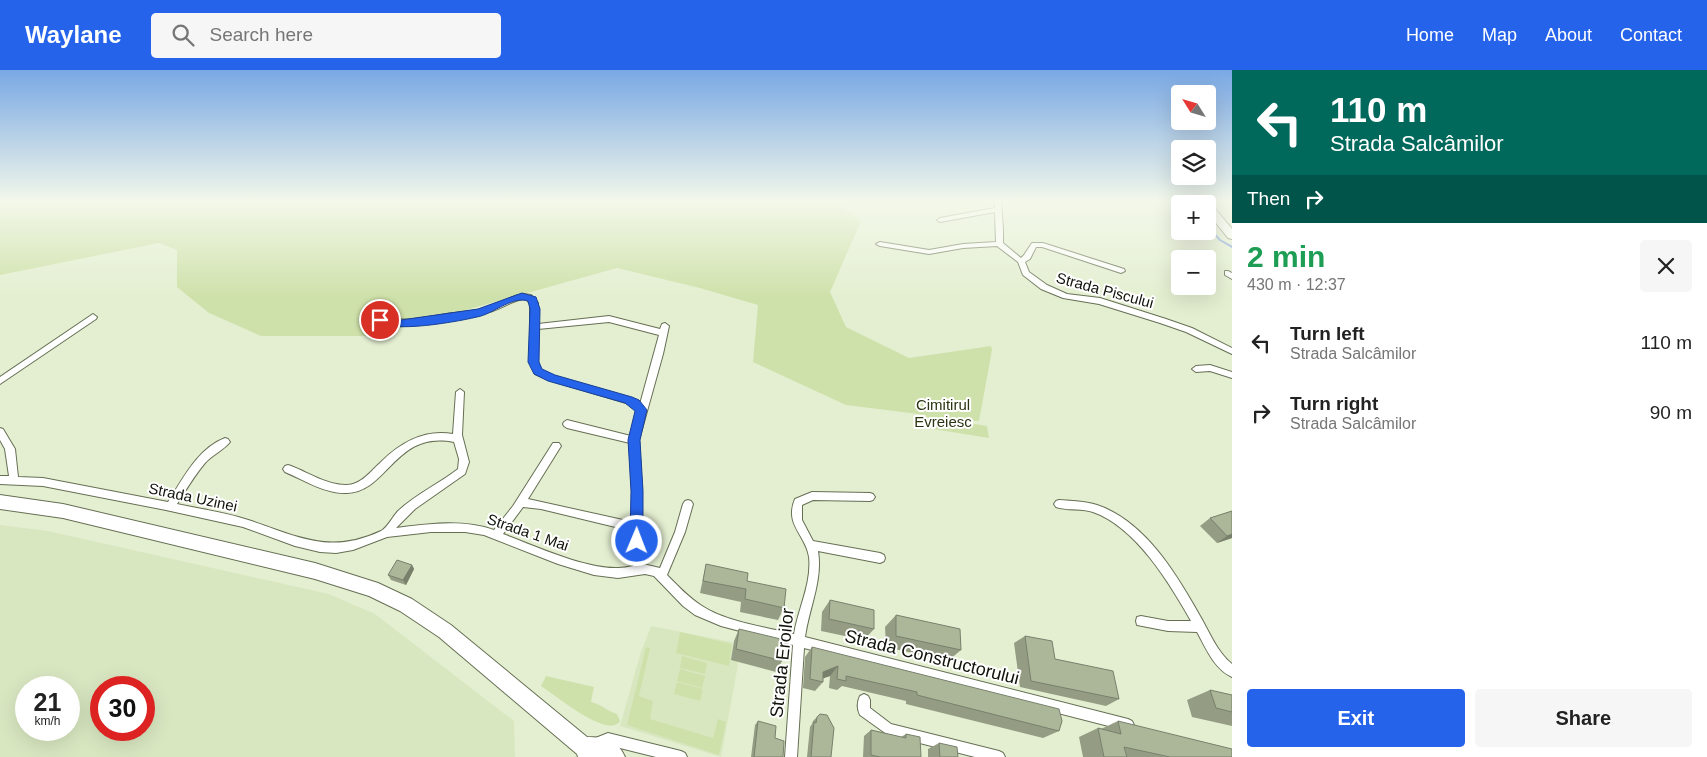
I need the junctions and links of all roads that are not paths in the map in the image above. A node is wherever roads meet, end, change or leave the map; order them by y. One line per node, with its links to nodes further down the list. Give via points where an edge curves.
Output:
1 (999, 233): 3 (street)
2 (880, 244): 3 (street, via 929,252)
3 (998, 244): 4 (street, Strada Piscului)
4 (1021, 261): 5 (street, via 1034,245 1043,245); 9 (street, Strada Piscului, via 1033,280 1056,292 1100,301 1163,321)
5 (1121, 271)
6 (93, 317): 12 (street)
7 (380, 320): 8 (street, via 407,324 480,313 522,296 534,303)
8 (534, 327): 14 (street, via 534,362 538,372 628,400); 14 (street, via 609,319 664,330)
9 (1232, 351)
10 (1196, 369): 11 (street, via 1210,368)
11 (1232, 375)
12 (0, 380)
13 (460, 392): 17 (street)
14 (641, 410): 18 (street)
15 (567, 424): 18 (street)
16 (0, 432): 23 (street, via 10,449)
17 (458, 439): 21 (street, via 438,436 411,442 371,478 354,488 334,487); 31 (street, via 465,464 462,471 409,506)
18 (634, 440): 30 (street)
19 (225, 442): 29 (street, via 201,459)
20 (556, 446): 26 (street)
21 (288, 469)
22 (0, 480): 23 (street, Strada Uzinei)
23 (14, 480): 29 (street, Strada Uzinei, via 43,482)
24 (870, 497): 34 (street, Strada Eroilor, via 812,496 798,502 799,530)
25 (0, 502): 44 (main road, via 63,512 306,568 372,590 406,605 446,632)
26 (520, 502): 30 (street); 33 (street)
27 (688, 504): 37 (street)
28 (1059, 504): 39 (street, via 1095,509 1140,538)
29 (170, 507): 32 (street, Strada Uzinei, via 243,523 320,547 353,545)
30 (637, 528): 36 (street)
31 (387, 533): 32 (street, Strada 1 Mai); 33 (street, Strada 1 Mai, via 454,527)
32 (375, 536)
33 (496, 536): 36 (street, Strada 1 Mai, via 594,570 618,574)
34 (810, 545): 35 (street); 40 (street, Strada Eroilor, via 814,560)
35 (880, 558)
36 (639, 570): 37 (street, via 652,570)
37 (662, 575): 40 (street, Strada Constructorului, via 687,602 708,616)
38 (1141, 621): 39 (street)
39 (1200, 627): 41 (street, via 1219,661)
40 (799, 642): 43 (street, Strada Constructorului); 47 (street, Strada Eroilor)
41 (1232, 671)
42 (864, 700): 48 (street, via 864,711 873,719 918,742)
43 (1142, 728)
44 (586, 752): 45 (main road, via 603,747); 46 (street, via 608,739)
45 (615, 757)
46 (681, 757)
47 (791, 757)
48 (999, 757)

